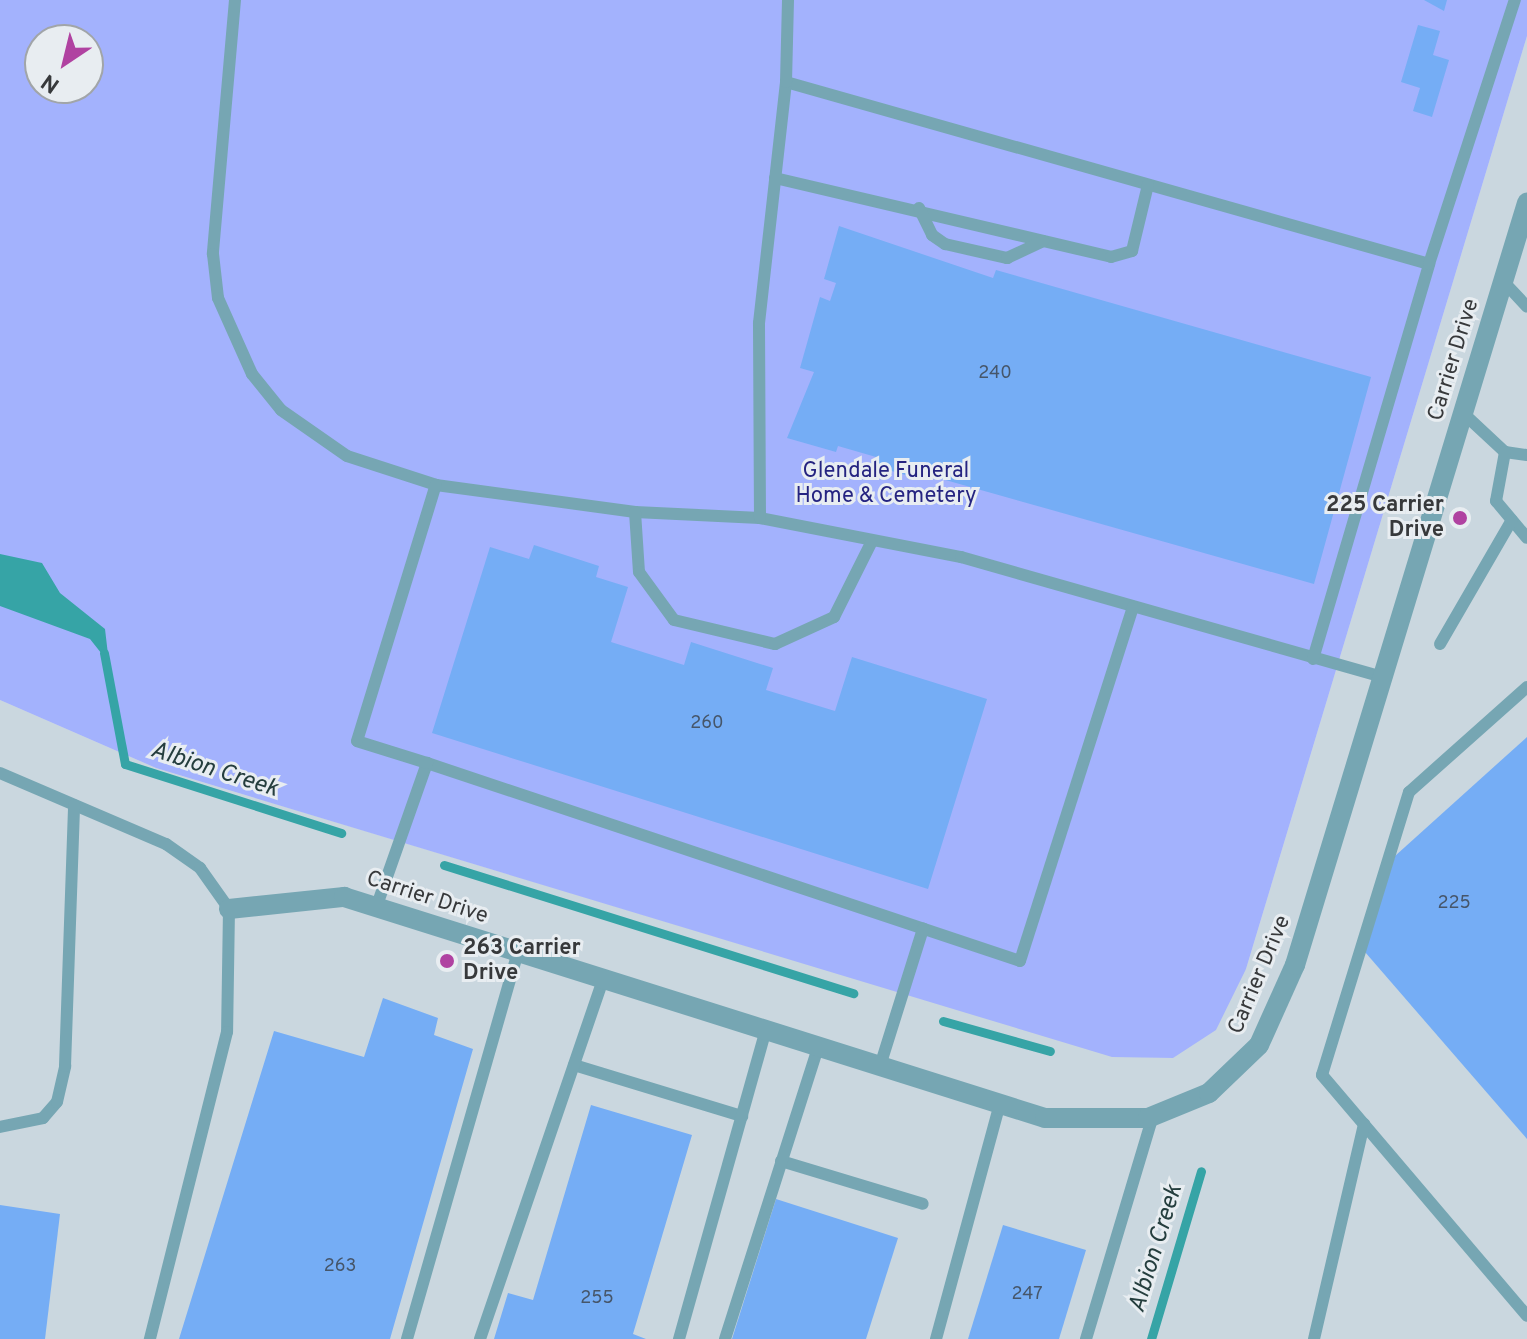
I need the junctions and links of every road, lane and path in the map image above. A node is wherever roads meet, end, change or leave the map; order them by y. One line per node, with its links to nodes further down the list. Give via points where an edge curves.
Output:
1 (235, 0): 16 (lane, via 213,254 218,298 235,340 281,410 310,433 347,456)
2 (788, 0): 4 (lane)
3 (1515, 0): 10 (lane)
4 (786, 82): 5 (lane); 6 (lane)
5 (775, 178): 8 (lane); 18 (lane, via 759,323)
6 (1148, 185): 9 (lane, via 1132,251 1111,257); 10 (lane)
7 (1527, 203): 11 (street, Carrier Drive)
8 (919, 208): 9 (lane); 9 (lane, via 932,235 945,244 1007,258)
9 (1043, 241)
10 (1429, 264): 24 (lane)
11 (1503, 281): 12 (lane); 13 (street, Carrier Drive)
12 (1527, 307)
13 (1463, 413): 14 (lane); 25 (street, Carrier Drive)
14 (1505, 452): 15 (lane); 19 (lane, via 1496,501)
15 (1527, 455)
16 (436, 485): 17 (lane); 27 (lane, via 357,741)
17 (635, 512): 18 (lane); 21 (lane, via 639,572 674,620 775,644 834,617)
18 (760, 518): 21 (lane)
19 (1512, 520): 20 (lane); 23 (lane)
20 (1527, 538)
21 (871, 543): 22 (lane, via 961,557)
22 (1133, 607): 24 (lane); 32 (lane, via 1020,961)
23 (1440, 644)
24 (1313, 659): 25 (lane)
25 (1386, 678): 41 (street, Carrier Drive, via 1295,965 1259,1045 1209,1093)
26 (1527, 687): 42 (lane, via 1409,792 1322,1075)
27 (427, 763): 30 (lane); 32 (lane)
28 (0, 773): 29 (lane)
29 (74, 805): 31 (lane, via 166,844 200,868); 43 (lane, via 65,1066 57,1102 43,1118)
30 (376, 908): 31 (street, Carrier Drive, via 344,897); 33 (street, Carrier Drive)
31 (229, 909): 47 (lane, via 227,1032)
32 (923, 929): 38 (lane)
33 (518, 952): 34 (street, Carrier Drive); 48 (lane)
34 (603, 979): 35 (street, Carrier Drive); 37 (lane)
35 (766, 1030): 36 (street, Carrier Drive); 40 (lane)
36 (818, 1047): 38 (street, Carrier Drive); 44 (lane)
37 (574, 1065): 40 (lane); 49 (lane)
38 (880, 1066): 39 (street, Carrier Drive)
39 (1000, 1104): 41 (street, Carrier Drive, via 1045,1118 1101,1123); 52 (lane)
40 (742, 1116): 50 (lane)
41 (1153, 1116): 53 (lane)
42 (1364, 1124): 46 (lane); 54 (lane)
43 (0, 1127)
44 (781, 1161): 45 (lane); 51 (lane)
45 (923, 1204)
46 (1527, 1316)
47 (150, 1339)
48 (407, 1339)
49 (480, 1339)
50 (679, 1339)
51 (725, 1339)
52 (936, 1339)
53 (1086, 1339)
54 (1314, 1339)

